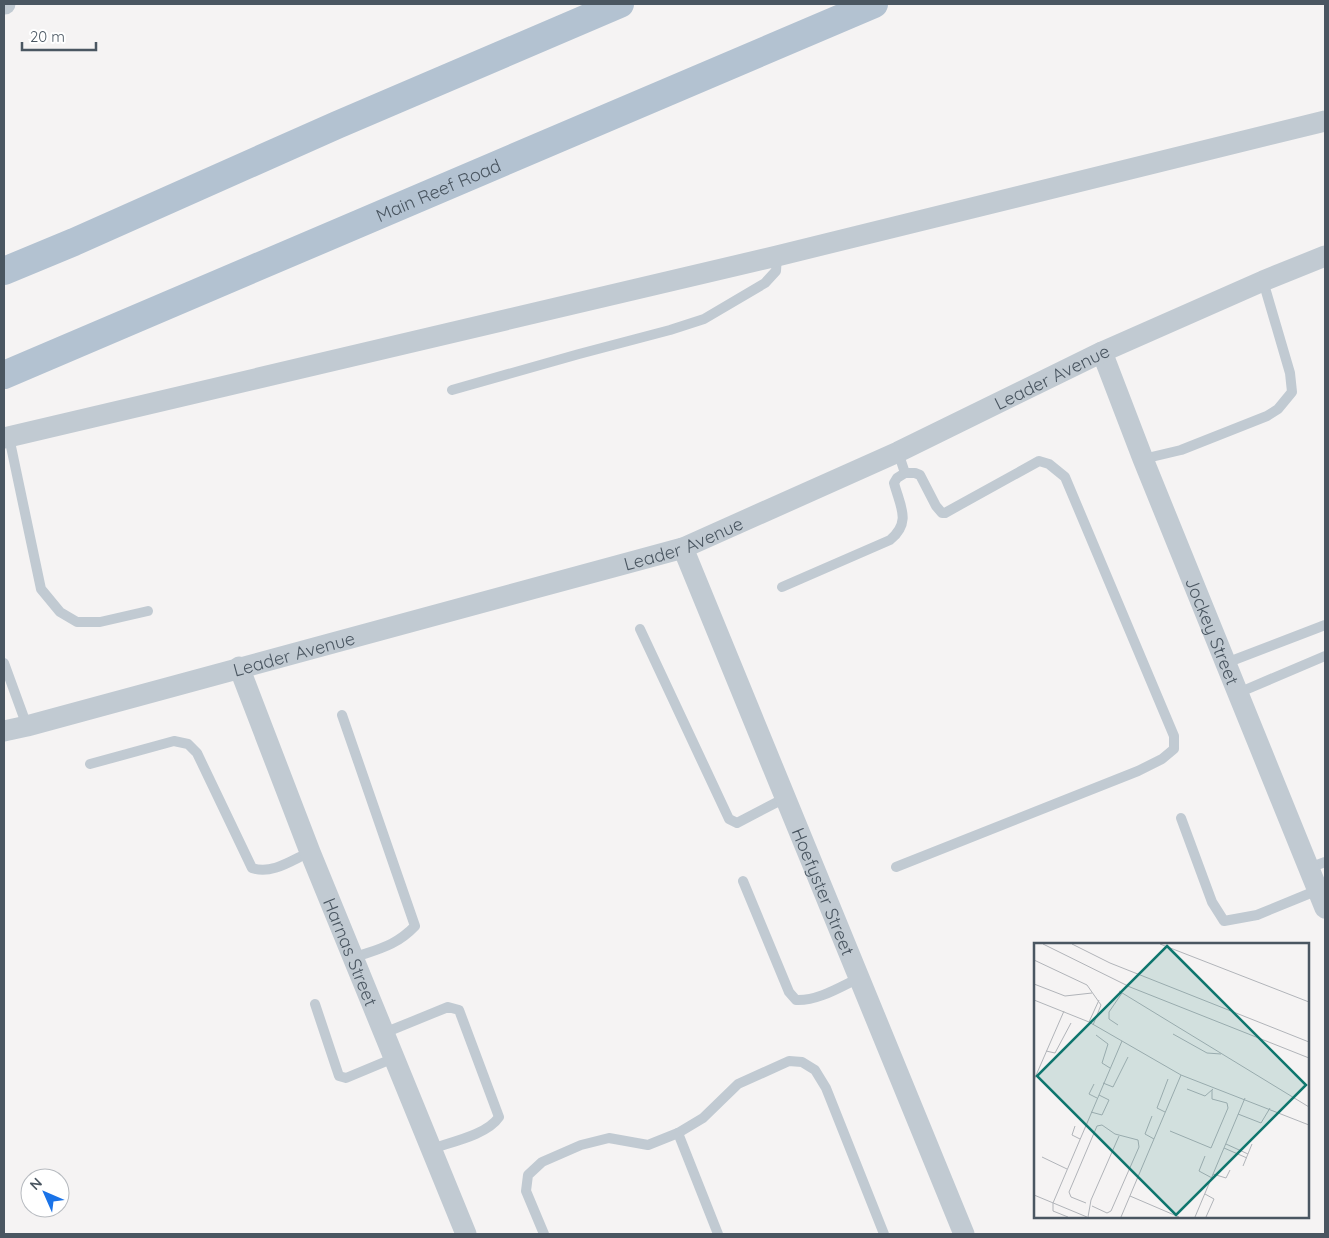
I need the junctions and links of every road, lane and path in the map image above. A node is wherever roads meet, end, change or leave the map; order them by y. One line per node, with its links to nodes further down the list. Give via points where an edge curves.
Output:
1 (620, 4): 6 (main road)
2 (874, 4): 9 (main road, Main Reef Road)
3 (1325, 121): 4 (street)
4 (777, 256): 10 (lane, via 776,271 765,283 704,319); 11 (street)
5 (1325, 256): 7 (street, Leader Avenue)
6 (4, 271)
7 (1263, 281): 8 (street, Leader Avenue); 13 (lane, via 1290,373 1292,392 1278,409 1267,416 1181,450)
8 (1102, 352): 12 (street, Leader Avenue); 13 (street, Jockey Street)
9 (4, 374)
10 (452, 390)
11 (7, 437): 17 (lane, via 41,589 60,612 76,622 100,622)
12 (898, 452): 14 (lane); 15 (street, Leader Avenue)
13 (1143, 459): 22 (street, Jockey Street)
14 (905, 473): 16 (lane, via 894,483 903,516 903,524 896,535); 33 (lane, via 920,475 942,513 1039,461 1049,464 1065,477 1174,736 1174,749 1138,771)
15 (683, 548): 23 (street, Leader Avenue); 29 (street, Hoefyster Street)
16 (782, 587)
17 (148, 611)
18 (1325, 625): 22 (lane)
19 (640, 629): 29 (lane, via 729,819 737,823)
20 (1325, 656): 24 (lane)
21 (4, 663): 26 (lane)
22 (1226, 663): 24 (street, Jockey Street)
23 (239, 667): 26 (street, Leader Avenue); 31 (street, Harnas Street)
24 (1238, 693): 32 (street, Jockey Street)
25 (342, 715): 36 (lane, via 415,926 404,938)
26 (27, 726): 27 (street, Leader Avenue)
27 (4, 731)
28 (90, 764): 31 (lane, via 174,741 188,744 197,753 252,868 262,872)
29 (785, 798): 37 (street, Hoefyster Street)
30 (1181, 818): 35 (lane, via 1212,902 1224,921)
31 (310, 852): 36 (street, Harnas Street)
32 (1317, 865): 35 (street, Jockey Street)
33 (896, 868)
34 (744, 881): 37 (lane, via 789,992 796,1000 824,994)
35 (1322, 899)
36 (353, 958): 39 (street, Harnas Street)
37 (859, 978): 47 (street, Hoefyster Street)
38 (315, 1004): 40 (lane, via 339,1076 346,1078)
39 (384, 1033): 40 (street, Harnas Street); 42 (lane, via 448,1007 459,1010 499,1117 495,1123 472,1136)
40 (394, 1058): 42 (street, Harnas Street)
41 (678, 1132): 44 (lane, via 648,1145 609,1138 581,1145 542,1162 528,1175 526,1191); 45 (lane); 46 (lane, via 703,1118 738,1084 788,1061 802,1062 816,1070 826,1088)
42 (431, 1149): 43 (street, Harnas Street)
43 (466, 1234)
44 (544, 1234)
45 (718, 1234)
46 (884, 1234)
47 (964, 1234)

